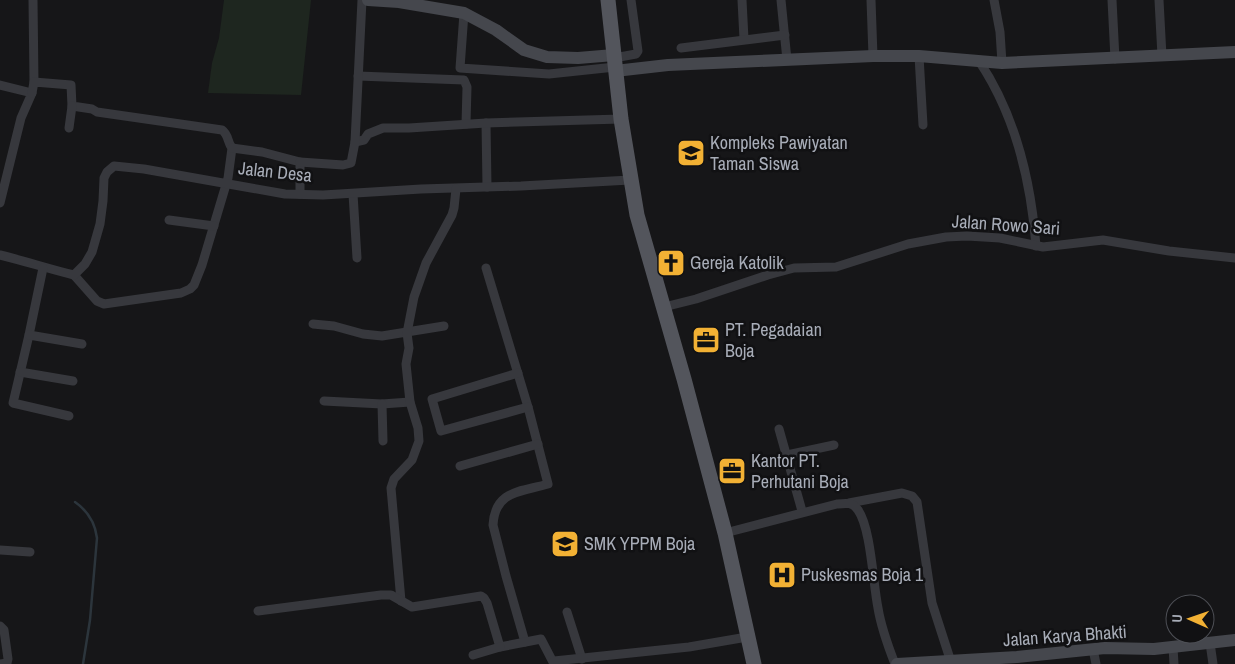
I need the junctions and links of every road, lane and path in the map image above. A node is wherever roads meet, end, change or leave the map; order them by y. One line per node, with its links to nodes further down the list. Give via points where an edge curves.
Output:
1 (33, 0): 27 (street)
2 (362, 0): 26 (street)
3 (368, 0): 12 (street)
4 (608, 0): 24 (main road)
5 (631, 0): 24 (street, via 638,51)
6 (742, 0): 15 (street)
7 (781, 0): 14 (street)
8 (871, 0): 18 (street)
9 (994, 0): 25 (street)
10 (1112, 0): 21 (street)
11 (1159, 0): 20 (street)
12 (393, 1): 13 (street)
13 (464, 14): 24 (street, via 496,30 524,50 547,57); 24 (street, via 460,68 548,74)
14 (785, 35): 15 (street); 22 (street)
15 (744, 39): 16 (street)
16 (681, 48)
17 (1235, 52): 20 (street)
18 (874, 56): 19 (street); 22 (street)
19 (920, 56): 23 (street); 34 (street)
20 (1162, 56): 21 (street)
21 (1115, 59): 25 (street)
22 (786, 60): 24 (street, via 668,65)
23 (979, 61): 25 (street); 48 (street, via 997,90 1024,160)
24 (614, 63): 31 (main road)
25 (1002, 63)
26 (358, 76): 33 (street, via 464,80 467,87); 36 (street)
27 (34, 82): 29 (street); 30 (street, via 71,86)
28 (0, 85): 29 (street)
29 (32, 93): 45 (street, via 22,118)
30 (72, 106): 35 (street); 37 (street, via 222,130)
31 (622, 119): 32 (street); 39 (main road)
32 (486, 123): 33 (street); 41 (street)
33 (466, 124): 36 (street, via 383,128)
34 (923, 125)
35 (69, 128)
36 (355, 142): 38 (street, via 349,164)
37 (232, 148): 38 (street); 40 (street)
38 (300, 162): 43 (street)
39 (630, 180): 41 (street, Jalan Desa); 55 (main road, via 645,247)
40 (226, 184): 43 (street, Jalan Desa); 47 (street); 54 (street, Jalan Desa, via 144,169 110,168 104,178 104,201 92,252)
41 (487, 187): 42 (street, Jalan Desa)
42 (456, 189): 44 (street, Jalan Desa); 58 (street, via 452,215 420,278)
43 (300, 194): 44 (street, Jalan Desa)
44 (353, 194): 50 (street)
45 (0, 203)
46 (170, 220): 47 (street)
47 (214, 226): 54 (street, via 197,279 190,289 181,293 104,304 97,301)
48 (1036, 246): 51 (street, Jalan Rowo Sari, via 1055,247 1103,240); 55 (street, Jalan Rowo Sari, via 1000,238 946,237 908,244 836,267 794,268)
49 (0, 255): 52 (street)
50 (357, 258)
51 (1235, 258)
52 (43, 268): 54 (street); 59 (street)
53 (486, 268): 62 (street)
54 (74, 275)
55 (664, 307): 77 (main road)
56 (313, 324): 58 (street, via 382,336)
57 (444, 326): 58 (street)
58 (407, 333): 65 (street)
59 (29, 335): 60 (street); 61 (street)
60 (82, 344)
61 (20, 372): 63 (street); 68 (street, via 13,404)
62 (518, 373): 67 (street); 67 (street, via 432,399 441,432)
63 (73, 381)
64 (324, 401): 66 (street)
65 (410, 402): 66 (street); 80 (street, via 418,428 418,445 412,460 394,479 391,488)
66 (382, 404): 70 (street)
67 (528, 407): 71 (street)
68 (69, 416)
69 (779, 429): 73 (street)
70 (383, 441)
71 (538, 444): 74 (street); 86 (street, via 548,484 504,496 495,509 492,525)
72 (834, 445): 73 (street)
73 (787, 455): 76 (street)
74 (460, 466)
75 (850, 503): 76 (street); 95 (street, via 902,493 918,502 932,603); 99 (street, via 865,522 878,609)
76 (802, 512): 77 (street)
77 (725, 532): 84 (main road)
78 (0, 550): 79 (street)
79 (30, 552)
80 (402, 601): 81 (street, via 391,595 381,595); 90 (street, via 412,607 483,597)
81 (258, 611)
82 (567, 612): 94 (street)
83 (0, 626): 97 (street, via 4,630 8,659 7,663)
84 (747, 637): 94 (street); 98 (main road)
85 (1235, 640): 87 (street, Jalan Karya Bhakti)
86 (526, 642): 90 (street); 96 (street, via 542,640)
87 (1215, 642)
88 (1201, 644): 91 (street, Jalan Karya Bhakti)
89 (1210, 644): 102 (street)
90 (500, 647): 93 (street)
91 (1173, 647): 92 (street, Jalan Karya Bhakti); 101 (street)
92 (1093, 649): 95 (street, Jalan Karya Bhakti); 100 (street)
93 (473, 655)
94 (582, 659): 96 (street)
95 (951, 662): 99 (street, Jalan Karya Bhakti)
96 (554, 663)
97 (0, 664)
98 (754, 664)
99 (896, 664)
100 (1096, 664)
101 (1174, 664)
102 (1213, 664)

